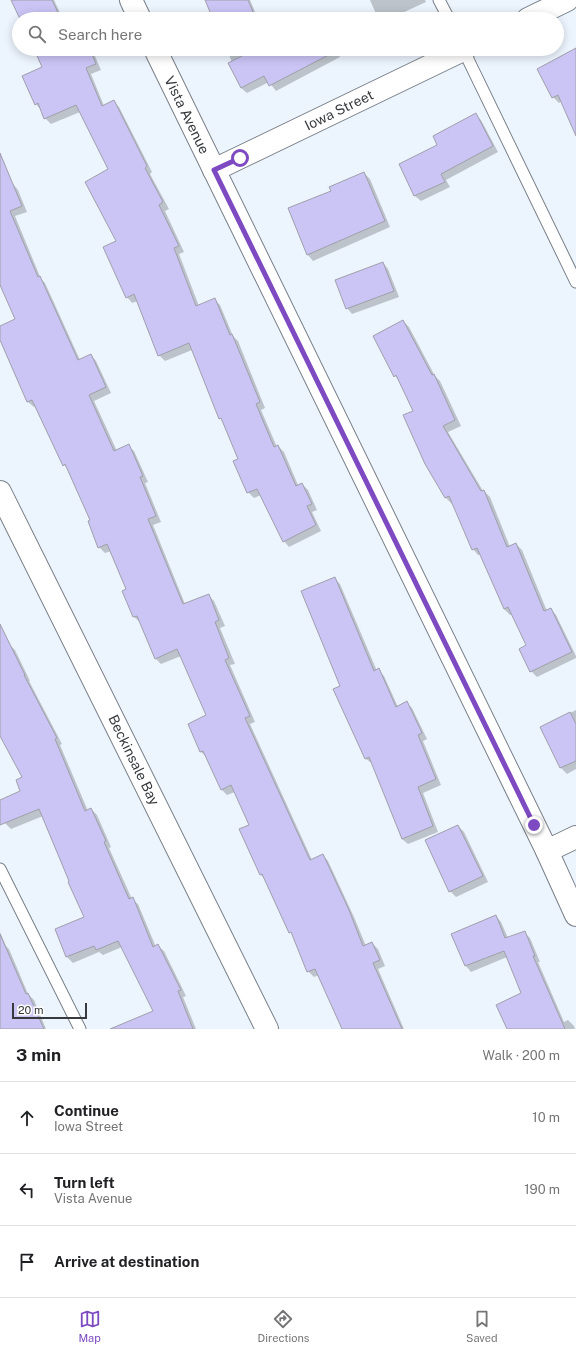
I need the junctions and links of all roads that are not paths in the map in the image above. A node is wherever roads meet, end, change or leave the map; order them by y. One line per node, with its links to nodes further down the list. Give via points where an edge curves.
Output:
1 (131, 0): 4 (street)
2 (440, 0): 5 (lane)
3 (567, 0): 6 (street)
4 (137, 12)
5 (446, 12)
6 (542, 12)
7 (158, 56): 10 (street, Vista Avenue)
8 (450, 56): 10 (street, Iowa Street)
9 (467, 56): 11 (lane)
10 (214, 170): 14 (street, Vista Avenue)
11 (576, 282)
12 (0, 492): 18 (street, Beckinsale Bay)
13 (576, 837): 14 (street)
14 (546, 851): 16 (street, Vista Avenue)
15 (0, 869): 17 (lane)
16 (576, 915)
17 (80, 1029)
18 (267, 1029)

